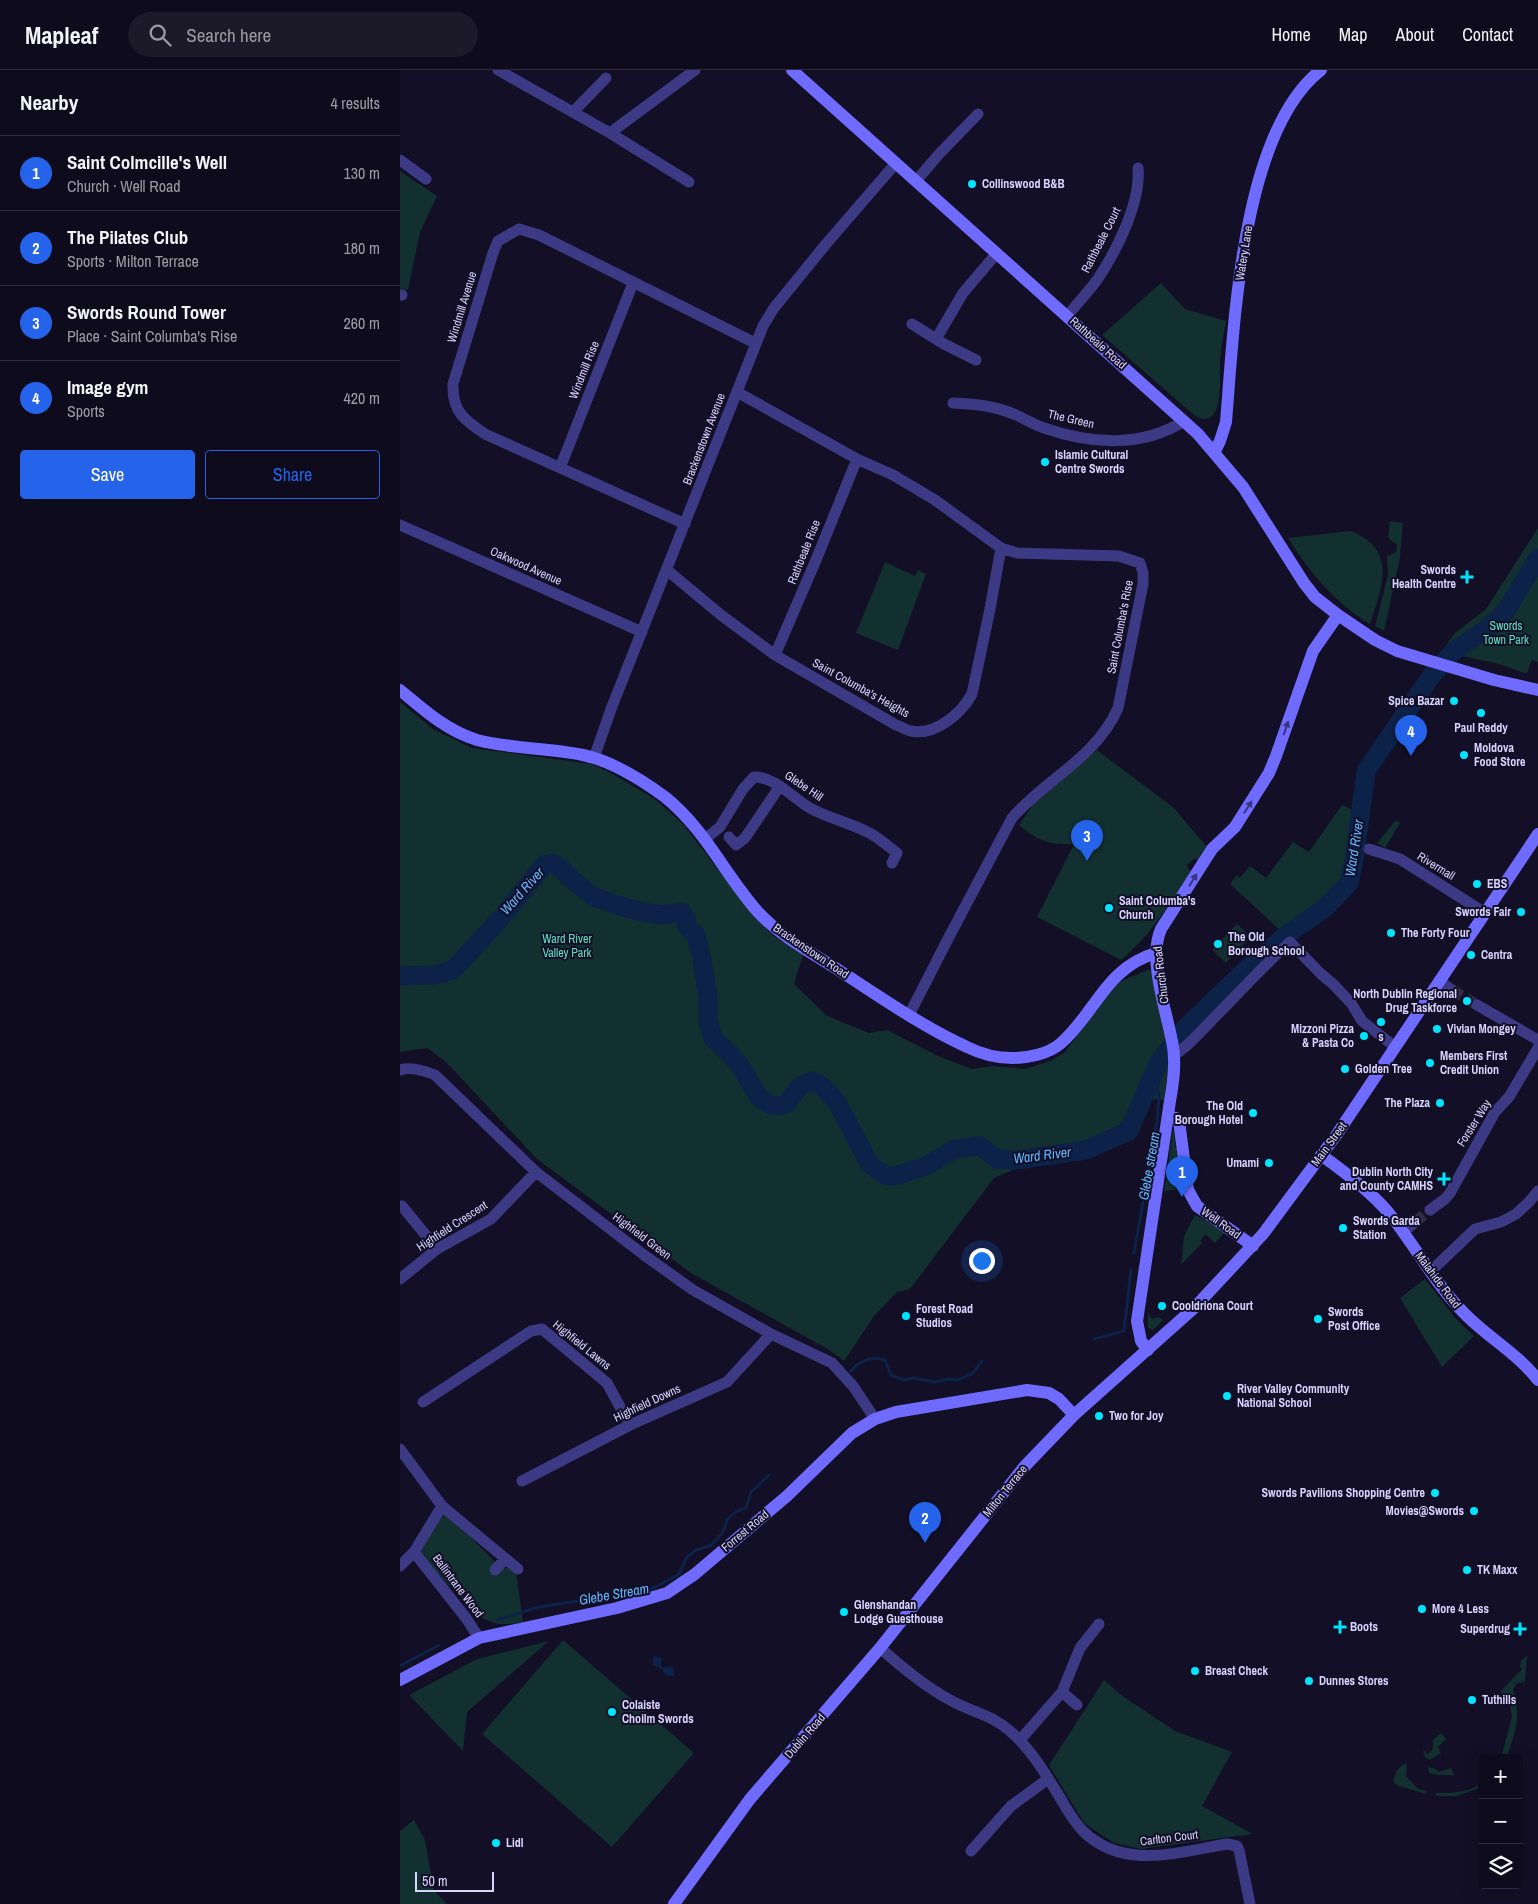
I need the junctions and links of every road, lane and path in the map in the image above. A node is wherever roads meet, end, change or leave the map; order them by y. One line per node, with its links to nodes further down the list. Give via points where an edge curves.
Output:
1 (498, 70): 6 (street)
2 (695, 70): 8 (street)
3 (792, 70): 10 (street, Rathbeale Road)
4 (1321, 70): 25 (street, Watery Lane, via 1291,105 1271,144 1255,194 1240,282 1226,422)
5 (606, 78): 6 (street)
6 (573, 112): 8 (street)
7 (978, 114): 13 (street)
8 (610, 133): 14 (street)
9 (400, 160): 12 (street)
10 (896, 163): 13 (street, Rathbeale Road); 20 (street, Brackenstown Avenue, via 774,308)
11 (1138, 168): 17 (street, Rathbeale Court, via 1139,182 1130,216 1097,280)
12 (426, 179)
13 (916, 181): 15 (street, Rathbeale Road)
14 (689, 182)
15 (997, 253): 17 (street, Rathbeale Road); 19 (street, via 963,293)
16 (633, 283): 20 (street, Windmill Avenue); 27 (street, Windmill Rise); 27 (street, Windmill Avenue, via 538,235 519,229 498,241 493,253 453,384 453,398 467,422 485,434)
17 (1067, 316): 24 (street, Rathbeale Road)
18 (912, 324): 19 (street)
19 (936, 339): 21 (street)
20 (755, 343): 22 (street, Brackenstown Avenue)
21 (976, 360)
22 (736, 392): 26 (street, Saint Columba's Rise); 28 (street, Brackenstown Avenue)
23 (953, 403): 24 (street, The Green, via 995,408 1043,428 1103,440 1134,441 1170,430)
24 (1184, 421): 25 (street, Rathbeale Road)
25 (1214, 453): 32 (street, Rathbeale Road, via 1243,487 1304,584)
26 (857, 459): 30 (street, Saint Columba's Rise, via 893,475 935,500); 34 (street, Rathbeale Rise)
27 (560, 468): 28 (street, Windmill Avenue)
28 (685, 524): 31 (street, Brackenstown Avenue)
29 (400, 525): 33 (street, Oakwood Avenue)
30 (1001, 548): 34 (street, Saint Columba's Heights, via 972,694 966,704 940,725 926,731 910,730); 49 (street, Saint Columba's Rise, via 1016,553 1119,556 1140,563 1143,584 1118,708 1111,724 1094,746 1026,802 1012,818)
31 (667, 570): 33 (street, Brackenstown Avenue); 34 (street, Saint Columba's Heights)
32 (1338, 615): 36 (street, Rathbeale Road, via 1397,651); 45 (street, Church Road, one-way to 32, via 1160,929 1212,849 1235,827 1268,773 1313,651)
33 (642, 632): 37 (street, Brackenstown Avenue)
34 (775, 655)
35 (400, 690): 37 (street, Brackenstown Road, via 439,722 476,739)
36 (1538, 690)
37 (594, 758): 41 (street, Brackenstown Road, via 664,797)
38 (780, 786): 40 (street, via 745,838 736,845); 41 (street, Glebe Hill, via 763,777 754,777 720,827); 43 (street, Glebe Hill, via 822,814 872,835 897,854)
39 (1538, 834): 44 (street, Main Street)
40 (729, 837)
41 (705, 839): 49 (street, Brackenstown Road, via 769,923)
42 (1369, 849): 44 (street, Rivermall, via 1400,859)
43 (892, 863)
44 (1485, 913): 46 (street, Main Street)
45 (1156, 953): 49 (street, Brackenstown Road, via 1139,959 1115,977 1059,1044 1029,1057 1012,1058 968,1048); 53 (street, Church Road)
46 (1438, 981): 47 (street); 51 (street, Main Street)
47 (1452, 990)
48 (1477, 1005): 50 (street)
49 (910, 1015)
50 (1538, 1040)
51 (1394, 1046): 53 (street, via 1362,1021 1351,1003 1290,942 1194,1039); 56 (street, Main Street)
52 (1538, 1048): 60 (street, Forster Way, via 1509,1097 1495,1112 1450,1193)
53 (1174, 1052): 55 (street, Church Road)
54 (400, 1070): 57 (street, Highfield Green, via 422,1070 435,1075)
55 (1168, 1116): 63 (street, Well Road, via 1179,1122 1191,1198 1197,1206); 68 (street, Church Road, via 1137,1321 1141,1341)
56 (1321, 1155): 62 (street, Malahide Road, via 1372,1195); 63 (street, Main Street)
57 (536, 1172): 64 (street, Highfield Crescent, via 491,1219); 67 (street, Highfield Green, via 693,1290)
58 (1538, 1191): 65 (street, via 1514,1215 1475,1229)
59 (400, 1206): 64 (street)
60 (1430, 1210)
61 (1415, 1222): 62 (street)
62 (1403, 1232): 65 (street, Malahide Road)
63 (1252, 1246): 68 (street, Main Street, via 1194,1308)
64 (437, 1249): 66 (street, Highfield Crescent)
65 (1430, 1272): 69 (street, Malahide Road, via 1465,1314 1526,1365)
66 (400, 1279)
67 (772, 1334): 72 (street, Highfield Green, via 832,1363 853,1386); 73 (street, Highfield Downs, via 727,1382)
68 (1148, 1350): 71 (street, Main Street)
69 (1538, 1380)
70 (424, 1402): 73 (street, Highfield Lawns, via 531,1331 542,1329 607,1383)
71 (1074, 1415): 72 (street, Forrest Road, via 1059,1399 1027,1390 896,1412); 82 (street, Milton Terrace, via 1006,1488)
72 (875, 1419): 84 (street, Forrest Road, via 852,1433 787,1496 695,1574 666,1592 617,1608)
73 (630, 1424): 75 (street, Highfield Downs)
74 (400, 1449): 76 (street)
75 (522, 1481)
76 (442, 1506): 77 (street, Ballintrane Wood); 78 (street)
77 (414, 1552): 79 (street, Ballintrane Wood); 84 (street, Ballintrane Wood)
78 (505, 1559): 80 (street); 81 (street)
79 (400, 1566)
80 (496, 1570)
81 (518, 1570)
82 (942, 1572): 85 (street, Dublin Road)
83 (1099, 1624): 87 (street, via 1080,1648)
84 (478, 1638): 86 (street, Forrest Road)
85 (880, 1648): 89 (street, Carlton Court, via 936,1692 997,1720); 92 (street, Dublin Road, via 750,1799)
86 (400, 1680)
87 (1062, 1692): 88 (street); 89 (street)
88 (1077, 1705)
89 (1020, 1740): 90 (street, Carlton Court)
90 (1048, 1779): 91 (street, via 1010,1806); 93 (street, Carlton Court, via 1083,1831 1116,1852 1153,1856 1227,1844 1237,1846)
91 (971, 1851)
92 (674, 1904)
93 (1250, 1904)

